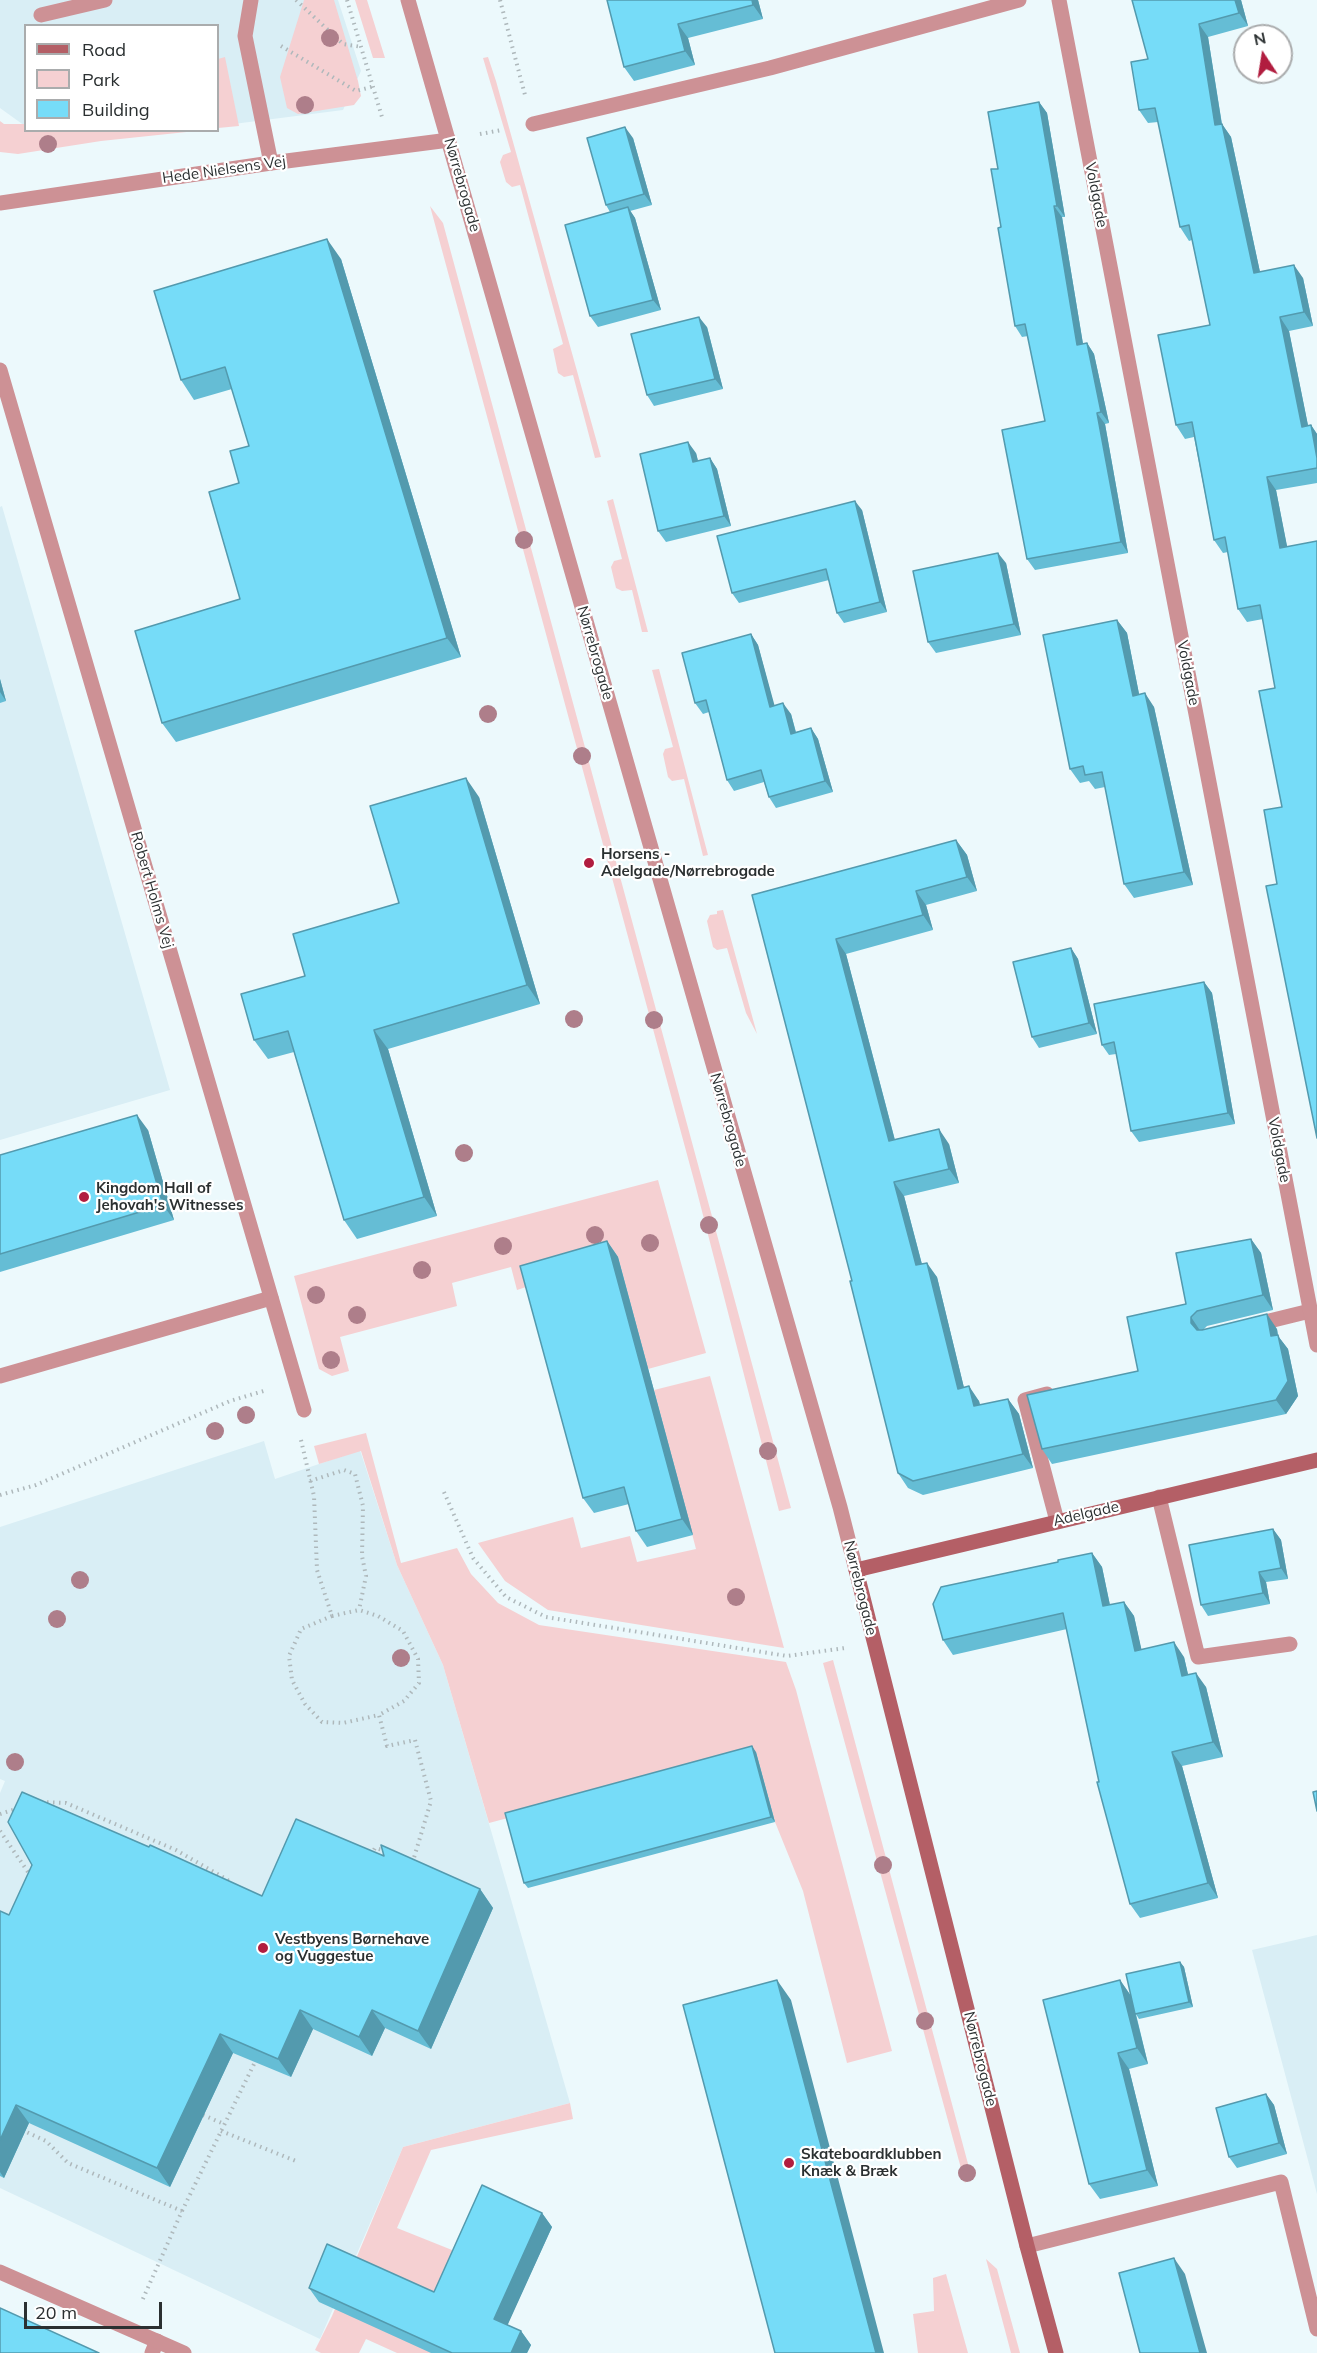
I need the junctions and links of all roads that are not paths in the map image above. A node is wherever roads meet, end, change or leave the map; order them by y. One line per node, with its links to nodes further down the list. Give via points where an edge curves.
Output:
1 (105, 0): 6 (street)
2 (251, 0): 9 (street, via 245,36)
3 (408, 0): 8 (street, Nørrebrogade)
4 (1019, 0): 7 (street, via 770,68)
5 (1059, 0): 13 (street, Voldgade)
6 (41, 15)
7 (533, 124)
8 (449, 140): 9 (street, Hede Nielsens Vej); 22 (street, Nørrebrogade)
9 (271, 163): 10 (street, Hede Nielsens Vej)
10 (0, 202)
11 (0, 370): 12 (street, Robert Holms Vej)
12 (271, 1298): 16 (street); 18 (street, Robert Holms Vej)
13 (1310, 1311): 14 (street); 15 (street, Voldgade)
14 (1243, 1327)
15 (1317, 1345)
16 (0, 1376)
17 (1062, 1390): 21 (street, via 1025,1400)
18 (304, 1410)
19 (1317, 1460): 20 (main road, Adelgade)
20 (1159, 1497): 21 (main road, Adelgade); 23 (street, via 1198,1657)
21 (1057, 1521): 22 (main road, Adelgade)
22 (856, 1570): 24 (main road, Nørrebrogade)
23 (1290, 1644)
24 (1027, 2246): 26 (street, via 1281,2182); 29 (main road, Nørrebrogade)
25 (0, 2272): 27 (street, via 129,2329)
26 (1317, 2329)
27 (154, 2347): 28 (street)
28 (184, 2353)
29 (1056, 2353)

